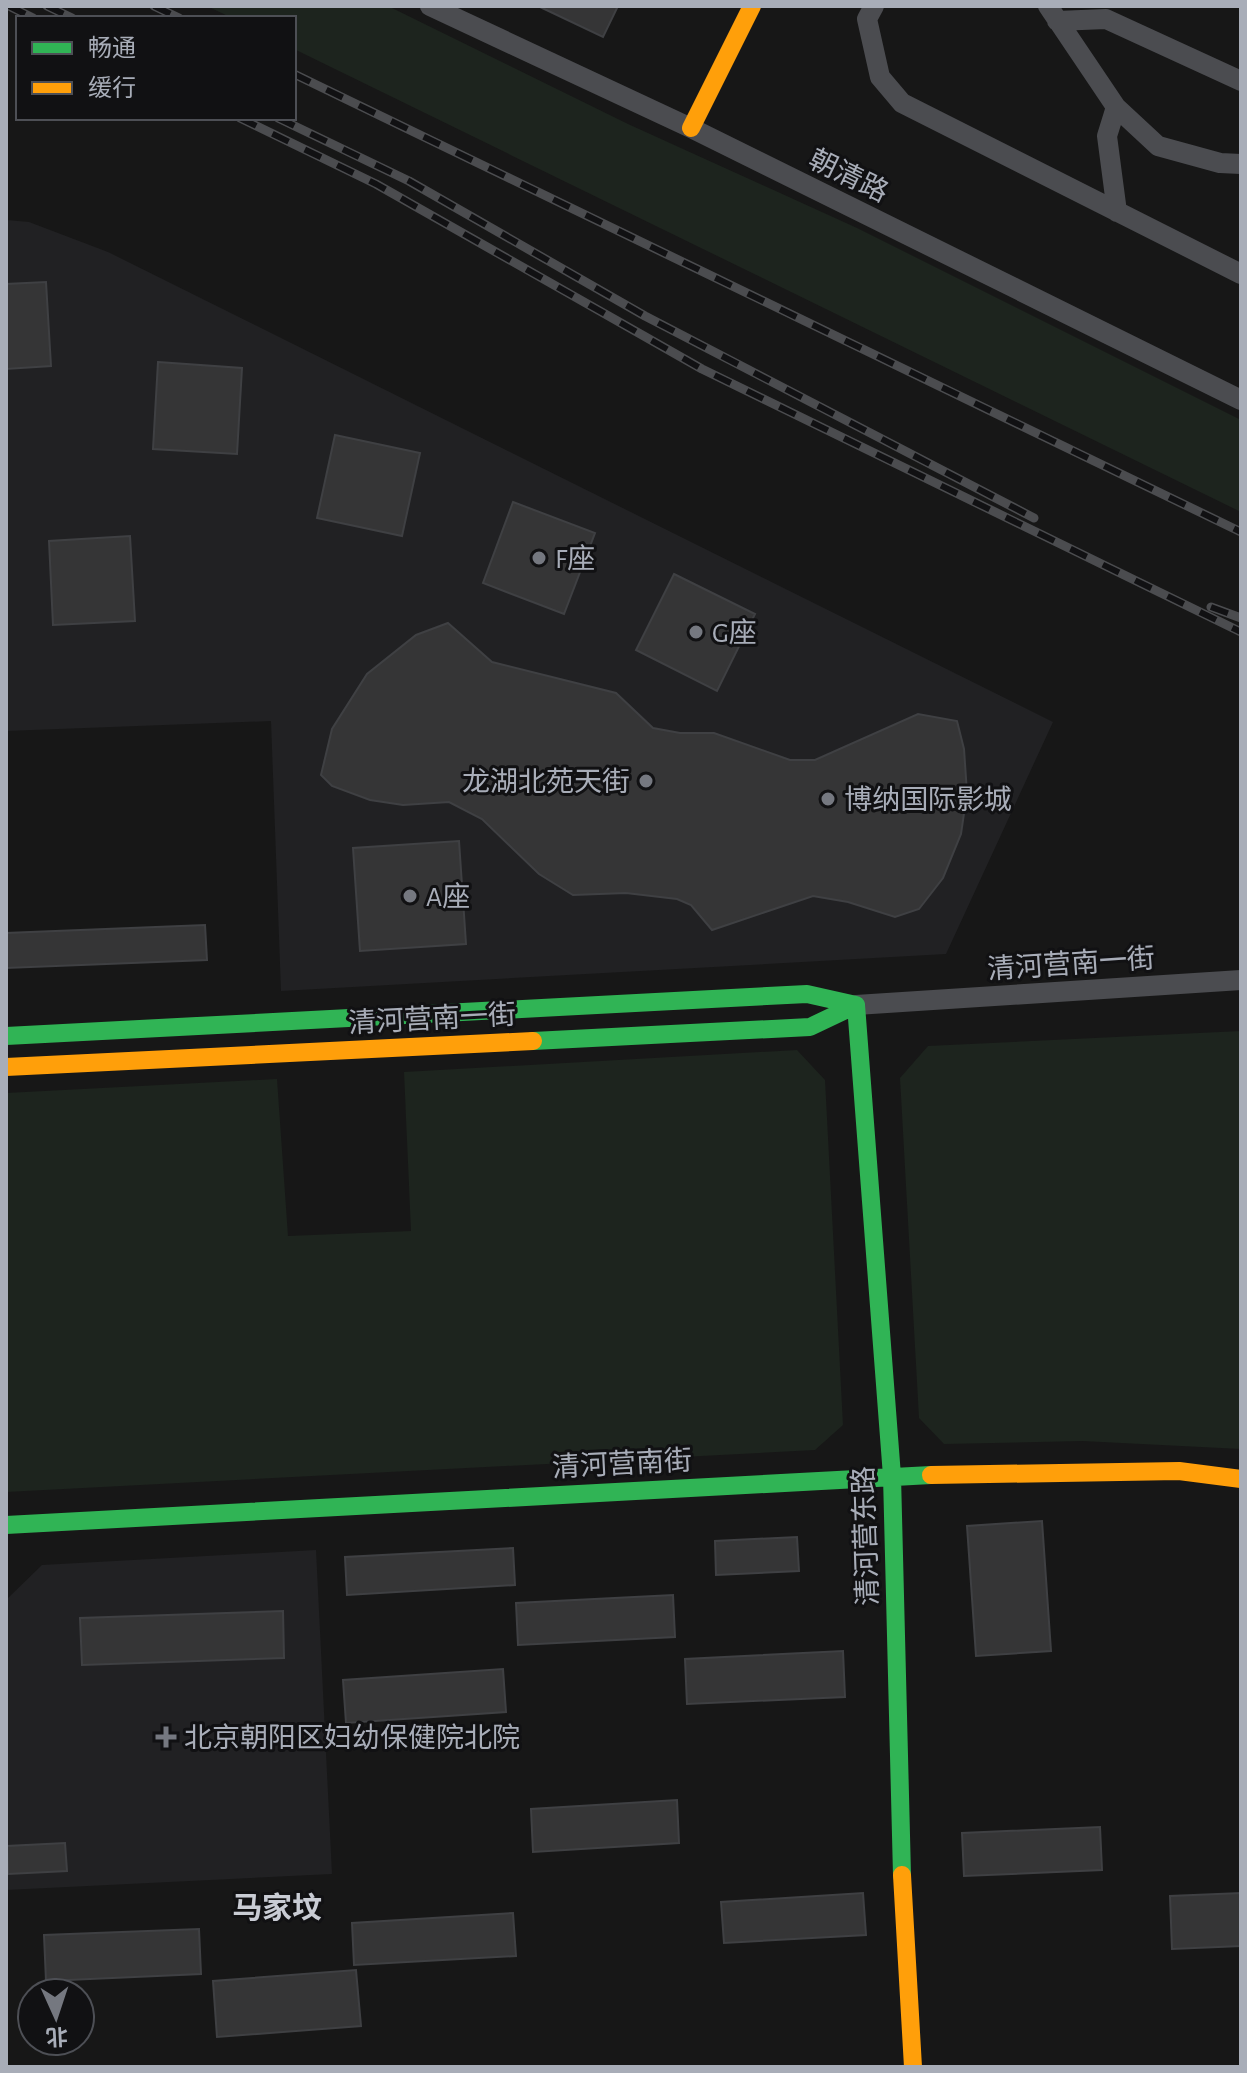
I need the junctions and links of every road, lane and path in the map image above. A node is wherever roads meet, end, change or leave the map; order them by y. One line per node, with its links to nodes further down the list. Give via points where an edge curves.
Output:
1 (430, 6): 7 (street, 朝清路)
2 (752, 6): 7 (street)
3 (874, 6): 9 (street, via 867,19 880,77 902,103)
4 (1053, 13): 5 (street, via 1106,19); 6 (street)
5 (1241, 81)
6 (1116, 107): 8 (street, via 1158,146); 9 (street, via 1107,136)
7 (691, 128): 11 (street, 朝清路)
8 (1241, 164)
9 (1117, 212): 10 (street)
10 (1241, 274)
11 (1241, 400)
12 (1241, 980): 13 (street, 清河营南一街)
13 (856, 1005): 14 (street, 清河营南一街, via 807,994); 15 (street, 清河营南一街, via 810,1027); 16 (street, 清河营东路)
14 (6, 1036)
15 (6, 1067)
16 (892, 1476): 17 (street, 清河营南街, via 1179,1471); 18 (street, 清河营南街); 19 (street, 清河营东路)
17 (1241, 1479)
18 (6, 1525)
19 (913, 2067)

